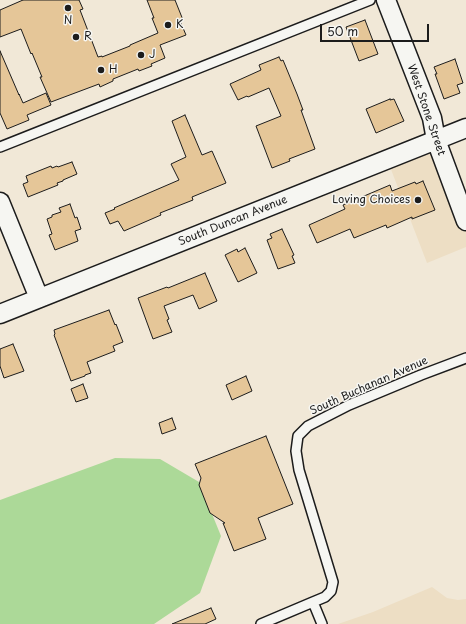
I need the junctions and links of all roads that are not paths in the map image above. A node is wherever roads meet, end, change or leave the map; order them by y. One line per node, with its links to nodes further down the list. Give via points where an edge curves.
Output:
1 (370, 0): 5 (lane)
2 (386, 0): 4 (street, West Stone Street, via 432,118)
3 (466, 128): 4 (street, South Duncan Avenue)
4 (436, 140): 7 (street, West Stone Street); 8 (street, South Duncan Avenue)
5 (0, 146)
6 (0, 202): 8 (street)
7 (466, 220)
8 (39, 298): 9 (street, South Duncan Avenue)
9 (0, 314)
10 (466, 358): 11 (lane, South Buchanan Avenue, via 349,405 308,426 298,436 296,451 299,470 333,582 331,591 325,597)
11 (313, 602): 12 (lane, South Buchanan Avenue); 13 (lane)
12 (261, 624)
13 (322, 624)

